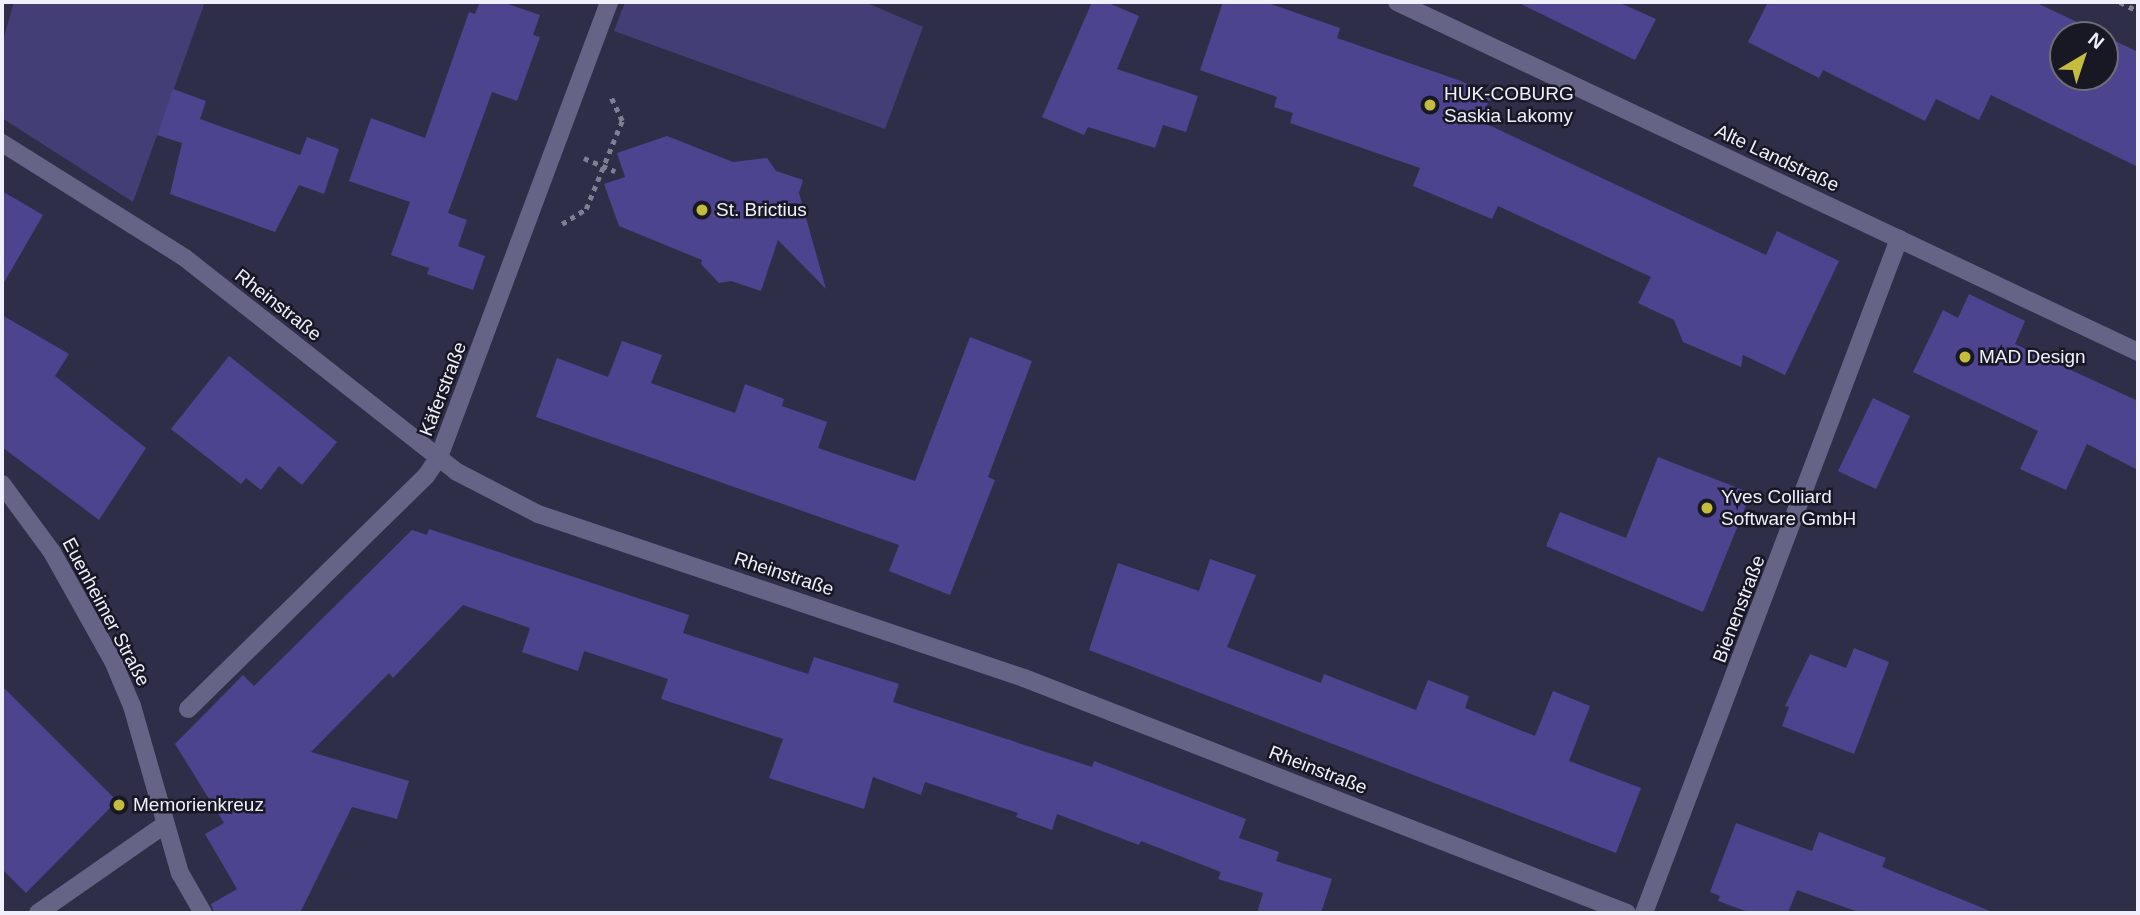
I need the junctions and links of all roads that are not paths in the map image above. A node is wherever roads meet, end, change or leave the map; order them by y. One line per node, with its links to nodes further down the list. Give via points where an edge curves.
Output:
1 (609, 2): 6 (street, Käferstraße)
2 (1396, 2): 4 (street, Alte Landstraße)
3 (2, 143): 6 (street, Rheinstraße, via 185,258)
4 (1899, 239): 5 (street, Alte Landstraße); 13 (street, Bienenstraße)
5 (2138, 352)
6 (439, 457): 8 (street, Käferstraße, via 426,476); 12 (street, Rheinstraße, via 468,478 583,533 830,610 1024,678)
7 (2, 484): 9 (street, Euenheimer Straße, via 52,552 113,661 136,718)
8 (188, 709)
9 (164, 825): 10 (street); 11 (street, Euenheimer Straße, via 180,873)
10 (38, 913)
11 (203, 913)
12 (1627, 913)
13 (1644, 913)

